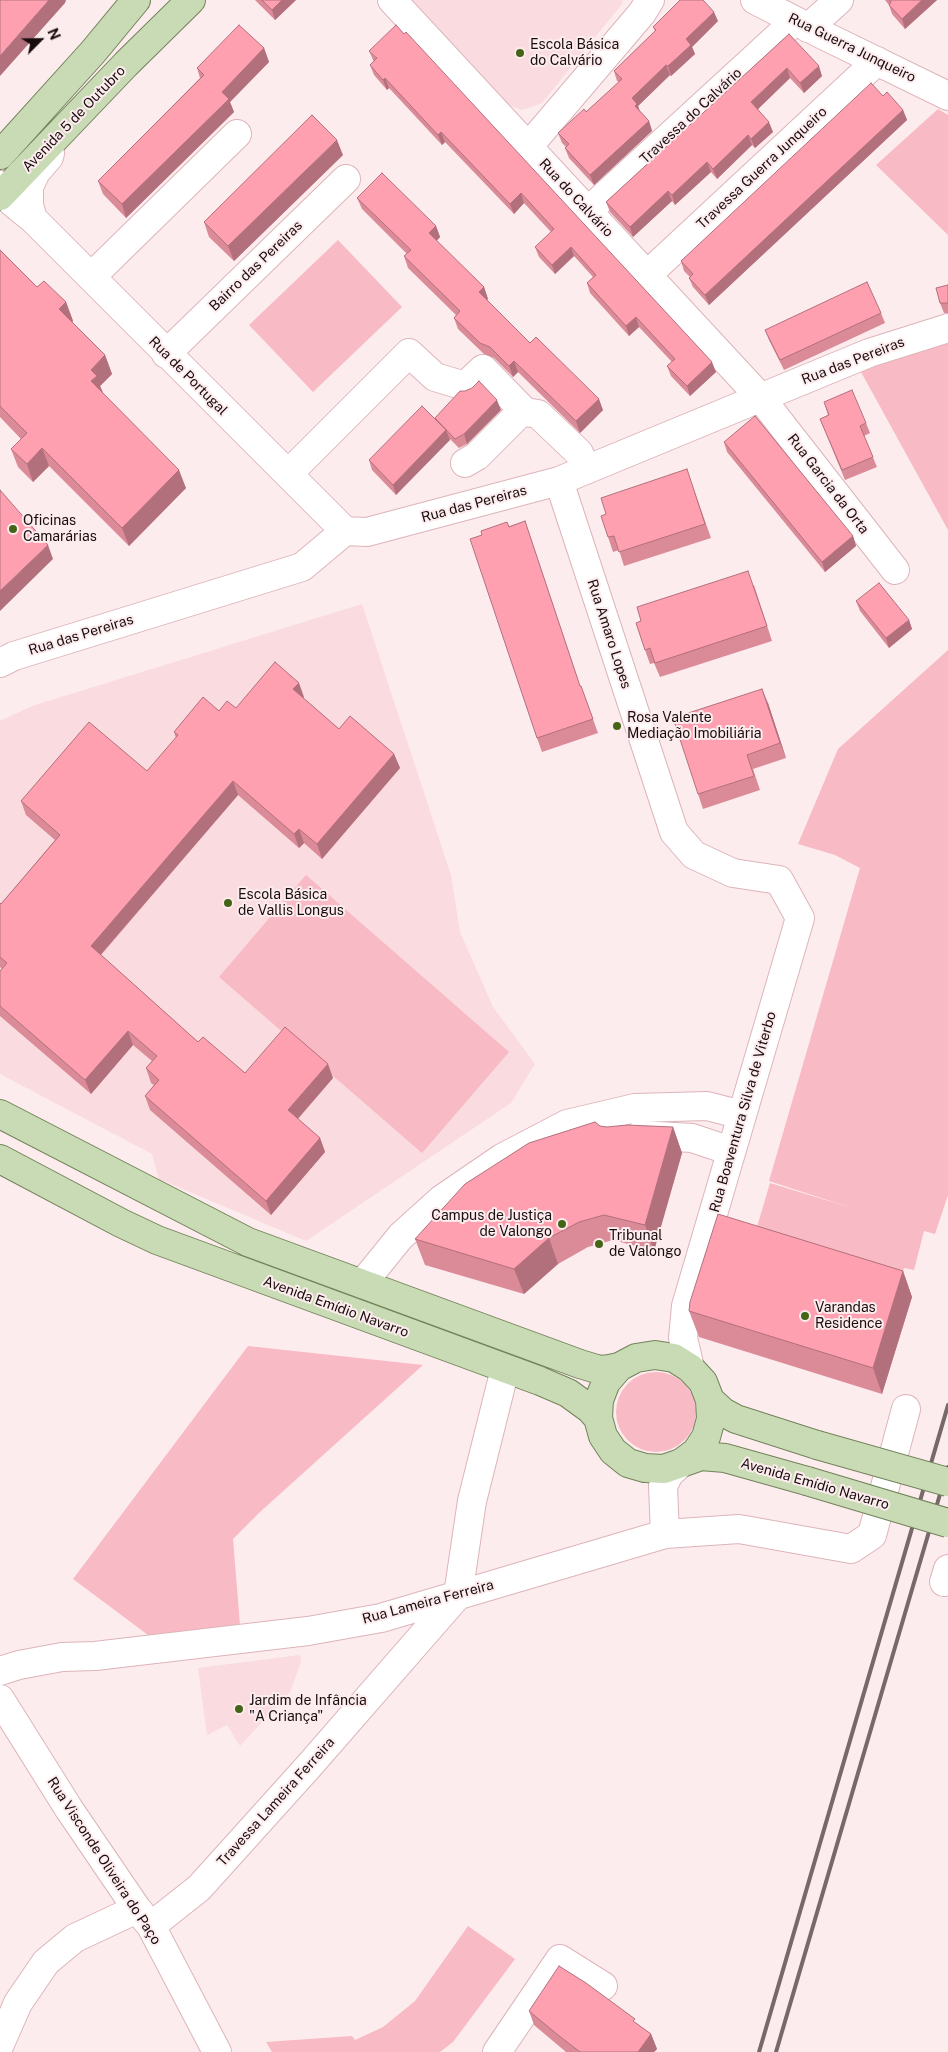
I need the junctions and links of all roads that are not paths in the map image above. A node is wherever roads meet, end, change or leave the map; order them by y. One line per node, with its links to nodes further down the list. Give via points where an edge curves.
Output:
1 (191, 0): 8 (main road, Avenida 5 de Outubro)
2 (392, 0): 14 (street, Rua do Calvário)
3 (650, 0): 14 (street)
4 (755, 0): 7 (street, Rua Guerra Junqueiro)
5 (839, 0): 7 (street, Travessa do Calvário)
6 (129, 9): 8 (main road, Avenida 5 de Outubro); 11 (main road, Avenida 5 de Outubro)
7 (802, 25): 9 (street, Rua Guerra Junqueiro); 18 (street, Travessa do Calvário)
8 (148, 42): 13 (main road, Avenida 5 de Outubro)
9 (877, 62): 10 (street, Rua Guerra Junqueiro); 20 (street, Travessa Guerra Junqueiro)
10 (948, 96)
11 (42, 109): 15 (main road, Avenida 5 de Outubro); 17 (street, via 39,124)
12 (237, 134): 21 (street)
13 (50, 144): 17 (main road, Avenida 5 de Outubro); 19 (street, via 49,158 36,172 29,187)
14 (528, 147): 18 (street, Rua do Calvário)
15 (0, 155)
16 (346, 179): 23 (street, Bairro das Pereiras)
17 (1, 191): 19 (street, Rua de Portugal)
18 (588, 211): 20 (street, Rua do Calvário)
19 (33, 219): 21 (street, Rua de Portugal)
20 (647, 275): 24 (street, Rua do Calvário)
21 (91, 277): 23 (street, Rua de Portugal)
22 (948, 328): 24 (street, Rua das Pereiras, via 886,346)
23 (166, 354): 28 (street, Rua de Portugal)
24 (760, 397): 27 (street, Rua das Pereiras); 31 (street, Rua Garcia da Orta)
25 (523, 410): 26 (street, via 477,456); 27 (street, via 538,414 579,453); 28 (street, via 483,369 465,386 435,377 409,353)
26 (465, 463)
27 (586, 470): 29 (street, Rua das Pereiras)
28 (288, 474): 30 (street, Rua de Portugal)
29 (559, 481): 30 (street, Rua das Pereiras, via 367,532); 33 (street, Rua Amaro Lopes, via 674,832 694,855 733,873 779,880)
30 (345, 531): 32 (street, Rua das Pereiras, via 302,567)
31 (895, 570)
32 (7, 659)
33 (800, 918): 35 (street, Rua Boaventura Silva de Viterbo)
34 (0, 1114): 39 (main road, Avenida Emídio Navarro)
35 (742, 1115): 37 (street, Rua Boaventura Silva de Viterbo); 41 (street, via 707,1106 635,1108 567,1124 502,1158 442,1199 401,1236)
36 (615, 1137): 37 (street, via 692,1138)
37 (731, 1151): 42 (street, Rua Boaventura Silva de Viterbo)
38 (0, 1159): 40 (main road, Avenida Emídio Navarro)
39 (91, 1161): 40 (main road); 41 (main road, Avenida Emídio Navarro, via 248,1242)
40 (73, 1197): 46 (main road, Avenida Emídio Navarro, via 157,1240)
41 (362, 1284): 44 (main road, Avenida Emídio Navarro, via 580,1364 600,1370)
42 (686, 1306): 43 (street, Rua Boaventura Silva de Viterbo, via 670,1339); 45 (street, Rua Boaventura Silva de Viterbo, via 683,1338)
43 (655, 1355): 44 (main road, Avenida Emídio Navarro, via 636,1358); 45 (main road, Avenida Emídio Navarro, via 674,1358)
44 (619, 1368): 49 (main road, Avenida Emídio Navarro, via 606,1382 599,1400)
45 (690, 1368): 47 (main road, Avenida Emídio Navarro, via 703,1382)
46 (504, 1369): 49 (main road, Avenida Emídio Navarro, via 568,1393); 56 (street, via 472,1501)
47 (710, 1400): 50 (main road, Avenida Emídio Navarro, via 712,1419 706,1437 696,1452); 52 (main road, Avenida Emídio Navarro, bridge, via 736,1419)
48 (906, 1409): 55 (street, Rua Lameira Ferreira, via 872,1535 851,1549 739,1529)
49 (598, 1418): 51 (main road, Avenida Emídio Navarro, via 603,1436 613,1451 628,1462)
50 (681, 1463): 51 (main road, Avenida Emídio Navarro, via 664,1469); 53 (street, via 669,1474 663,1486); 54 (main road, Avenida Emídio Navarro, bridge, via 701,1456 725,1458)
51 (645, 1468): 53 (street, via 656,1483)
52 (948, 1482)
53 (663, 1506): 55 (street)
54 (948, 1523)
55 (666, 1534): 56 (street, Rua Lameira Ferreira)
56 (458, 1595): 57 (street, Rua Lameira Ferreira, via 380,1618 308,1631 96,1656 62,1657); 59 (street, Travessa Lameira Ferreira, via 198,1888)
57 (0, 1671)
58 (0, 1699): 59 (street, Rua Visconde Oliveira do Paço, via 69,1809)
59 (144, 1918): 61 (street, Travessa Lameira Ferreira, via 75,1938 46,1962 18,2003); 62 (street, Rua Visconde Oliveira do Paço)
60 (603, 1986): 63 (street, via 560,1959)
61 (0, 2044)
62 (217, 2052)
63 (497, 2052)

